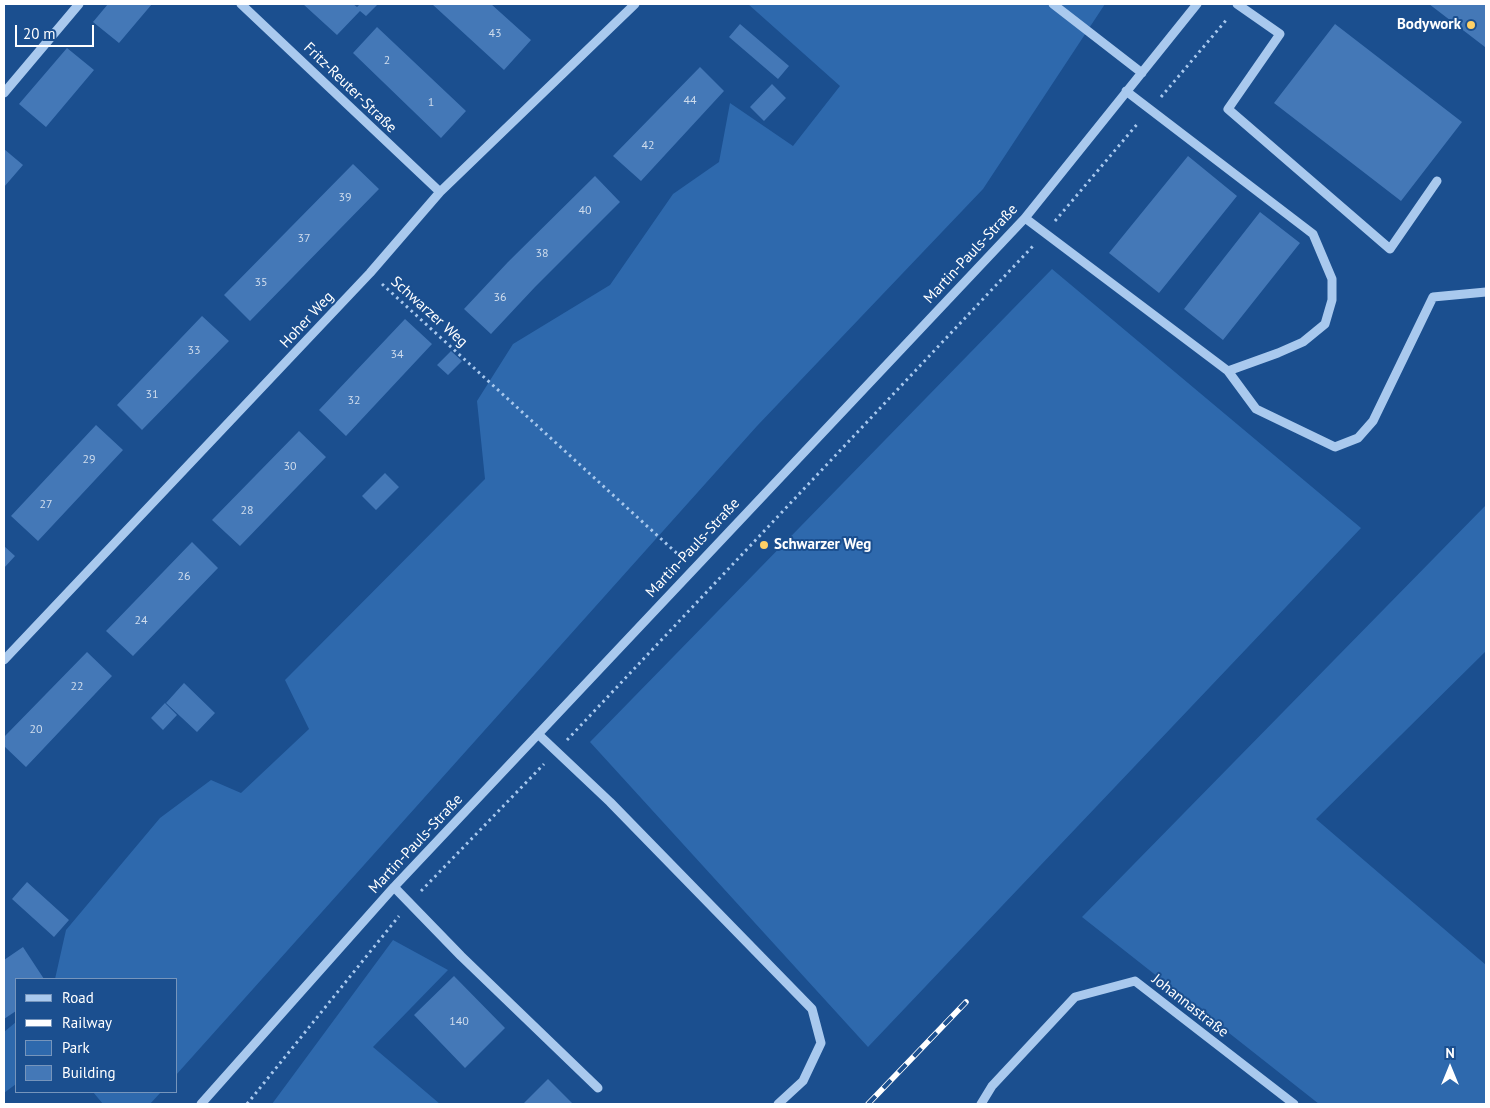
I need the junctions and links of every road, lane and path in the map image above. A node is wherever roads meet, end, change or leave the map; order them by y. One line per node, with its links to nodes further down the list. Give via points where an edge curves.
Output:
1 (78, 4): 9 (street)
2 (241, 4): 12 (street, Fritz-Reuter-Straße)
3 (635, 4): 12 (street, Hoher Weg)
4 (1053, 4): 7 (street)
5 (1197, 4): 7 (street, Martin-Pauls-Straße)
6 (1238, 4): 10 (path); 11 (street, via 1280,34 1228,109 1390,249)
7 (1142, 73): 8 (street, Martin-Pauls-Straße)
8 (1126, 91): 10 (street); 13 (street, Martin-Pauls-Straße)
9 (4, 93)
10 (1150, 109): 14 (path); 17 (street, via 1313,234 1332,279 1332,300 1325,324 1303,342)
11 (1437, 181)
12 (440, 192): 15 (street, Hoher Weg)
13 (1025, 218): 14 (street); 18 (street, Martin-Pauls-Straße)
14 (1045, 233): 17 (street); 21 (path)
15 (370, 274): 18 (path, Schwarzer Weg); 19 (street, Hoher Weg)
16 (1486, 292): 17 (street, via 1433,297 1373,421 1358,438 1335,447 1256,409)
17 (1228, 372)
18 (694, 569): 20 (street, Martin-Pauls-Straße)
19 (4, 660)
20 (538, 734): 21 (street); 22 (street, Martin-Pauls-Straße)
21 (557, 751): 23 (path); 27 (street, via 812,1009 821,1043 802,1081)
22 (394, 887): 23 (street); 25 (street, Martin-Pauls-Straße)
23 (409, 903): 24 (street); 26 (path)
24 (598, 1088)
25 (201, 1104)
26 (247, 1104)
27 (778, 1104)
28 (981, 1104): 29 (street, Johannastraße, via 992,1086 1075,997 1135,981)
29 (1294, 1104)

